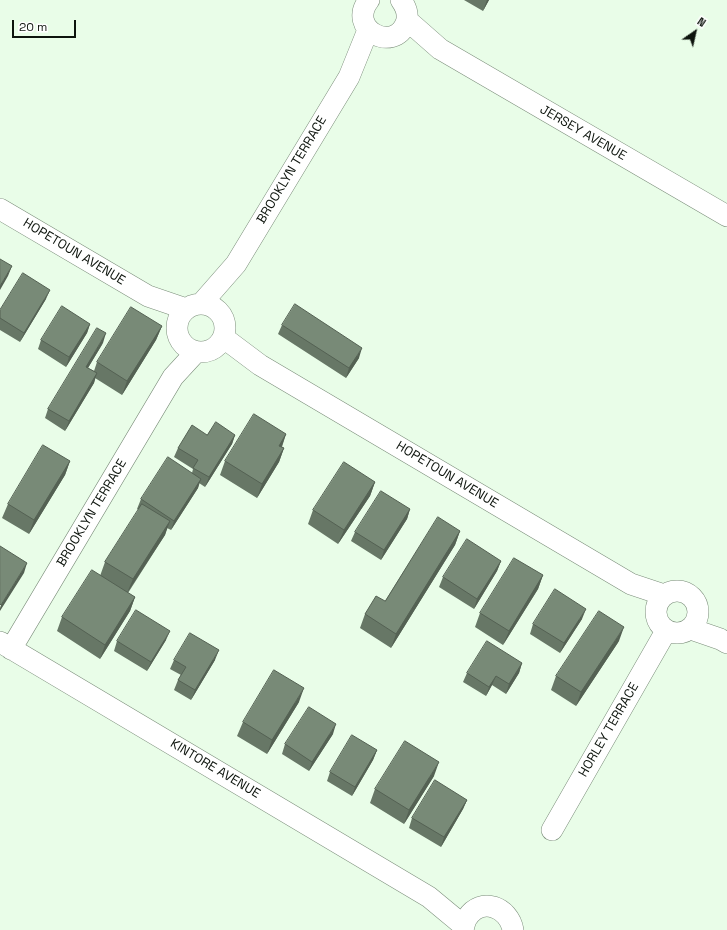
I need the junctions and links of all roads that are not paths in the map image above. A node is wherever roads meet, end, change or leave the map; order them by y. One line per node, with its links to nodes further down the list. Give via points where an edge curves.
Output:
1 (349, 0): 3 (street)
2 (403, 5): 3 (street, BROOKLYN TERRACE, via 404,27 400,33); 4 (street, JERSEY AVENUE)
3 (376, 24): 4 (street, JERSEY AVENUE); 7 (street, BROOKLYN TERRACE, via 349,76)
4 (440, 49): 6 (street, JERSEY AVENUE)
5 (0, 209): 8 (street, HOPETOUN AVENUE, via 148,296)
6 (727, 216)
7 (236, 264): 8 (street, BROOKLYN TERRACE); 8 (street, BROOKLYN TERRACE, via 220,312 226,328)
8 (197, 332): 9 (street, HOPETOUN AVENUE, via 260,365); 13 (street, BROOKLYN TERRACE, via 172,377)
9 (660, 602): 10 (street, via 672,591 688,593 698,606); 11 (street, via 656,618)
10 (695, 622): 11 (street, via 683,633 674,634); 12 (street)
11 (666, 631): 14 (street, HORLEY TERRACE)
12 (723, 641)
13 (6, 646): 15 (street, KINTORE AVENUE)
14 (552, 830)
15 (467, 923): 16 (street, via 479,908 488,906 508,915)
16 (514, 930)

